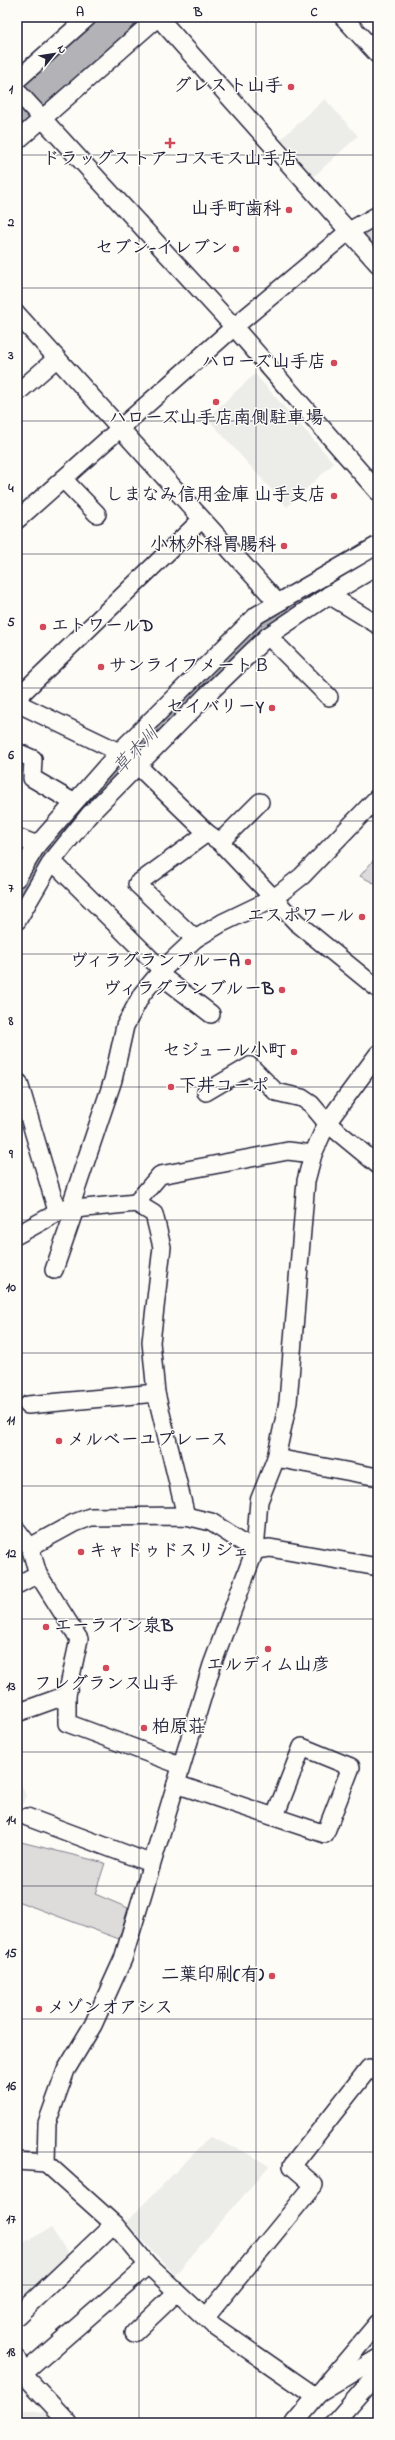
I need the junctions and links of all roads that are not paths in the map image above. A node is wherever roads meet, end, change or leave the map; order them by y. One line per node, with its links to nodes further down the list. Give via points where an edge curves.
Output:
1 (88, 17): 5 (street)
2 (158, 17): 7 (street); 10 (street)
3 (343, 17): 4 (street)
4 (378, 55)
5 (17, 80)
6 (17, 91): 7 (street)
7 (39, 116): 8 (street); 13 (street)
8 (17, 141)
9 (378, 215): 10 (street)
10 (349, 231): 11 (street); 13 (street)
11 (378, 264)
12 (17, 314): 14 (street)
13 (234, 327): 16 (street); 18 (street)
14 (57, 358): 15 (street); 16 (street)
15 (17, 393)
16 (122, 427): 17 (street); 21 (street)
17 (63, 479): 19 (street); 20 (street)
18 (378, 492)
19 (97, 514)
20 (17, 520)
21 (201, 520): 25 (street); 29 (street)
22 (378, 544): 25 (street)
23 (378, 566): 24 (street)
24 (329, 595): 26 (street); 27 (street)
25 (277, 602): 32 (street, via 256,615)
26 (378, 625)
27 (268, 636): 28 (street); 32 (street)
28 (329, 697)
29 (17, 698)
30 (17, 703): 32 (street)
31 (17, 752): 34 (street, via 33,759 32,778)
32 (129, 759): 34 (street); 37 (street); 39 (street)
33 (378, 797): 41 (street, via 307,871)
34 (73, 802): 38 (street)
35 (260, 802): 37 (street)
36 (17, 837): 38 (street)
37 (214, 837): 41 (street); 43 (street, via 137,884)
38 (37, 844): 40 (street)
39 (52, 861): 42 (street); 44 (street)
40 (17, 878)
41 (274, 898): 43 (street, via 222,923); 45 (street, via 296,922)
42 (17, 922)
43 (195, 940): 44 (street)
44 (160, 972): 46 (street); 54 (street, via 142,994 125,1026 113,1080)
45 (378, 988)
46 (211, 1014)
47 (378, 1054): 50 (street)
48 (17, 1082): 54 (street)
49 (206, 1092): 50 (street, via 250,1066 276,1092 302,1098 311,1104)
50 (326, 1123): 51 (street); 52 (street)
51 (314, 1154): 53 (street, via 288,1151 160,1175); 59 (street, via 306,1181 288,1402)
52 (378, 1165)
53 (136, 1203): 54 (street); 57 (street, via 154,1214 162,1247 151,1342)
54 (68, 1208): 55 (street); 56 (street)
55 (17, 1236)
56 (54, 1270)
57 (156, 1393): 58 (street); 61 (street)
58 (28, 1405)
59 (276, 1458): 60 (street); 64 (street, via 259,1501)
60 (378, 1476)
61 (186, 1516): 63 (street, via 90,1517); 64 (street, via 211,1522)
62 (17, 1530): 63 (street)
63 (30, 1547): 66 (street)
64 (255, 1550): 65 (street, via 270,1548); 70 (street, via 212,1665)
65 (378, 1567)
66 (38, 1574): 67 (street); 68 (street, via 79,1639)
67 (17, 1585)
68 (67, 1695): 69 (street); 70 (street, via 67,1723)
69 (17, 1713)
70 (180, 1765): 71 (street)
71 (176, 1784): 72 (street); 74 (street)
72 (275, 1816): 72 (street, via 325,1834 351,1767 302,1747)
73 (27, 1818): 74 (street)
74 (150, 1863): 77 (street, via 122,1959 93,2025 66,2070 47,2123)
75 (378, 2073): 82 (street, via 369,2068 292,2166 314,2185)
76 (17, 2161): 77 (street)
77 (46, 2163): 78 (street)
78 (114, 2224): 79 (street); 81 (street)
79 (148, 2265): 80 (street); 86 (street)
80 (177, 2292): 82 (street); 84 (street)
81 (17, 2316)
82 (206, 2317): 88 (street, via 214,2326)
83 (378, 2323): 88 (street)
84 (134, 2333)
85 (378, 2358): 88 (street)
86 (20, 2366): 89 (street)
87 (378, 2373): 91 (street)
88 (314, 2396): 90 (street)
89 (69, 2423)
90 (294, 2423)
91 (334, 2423)

